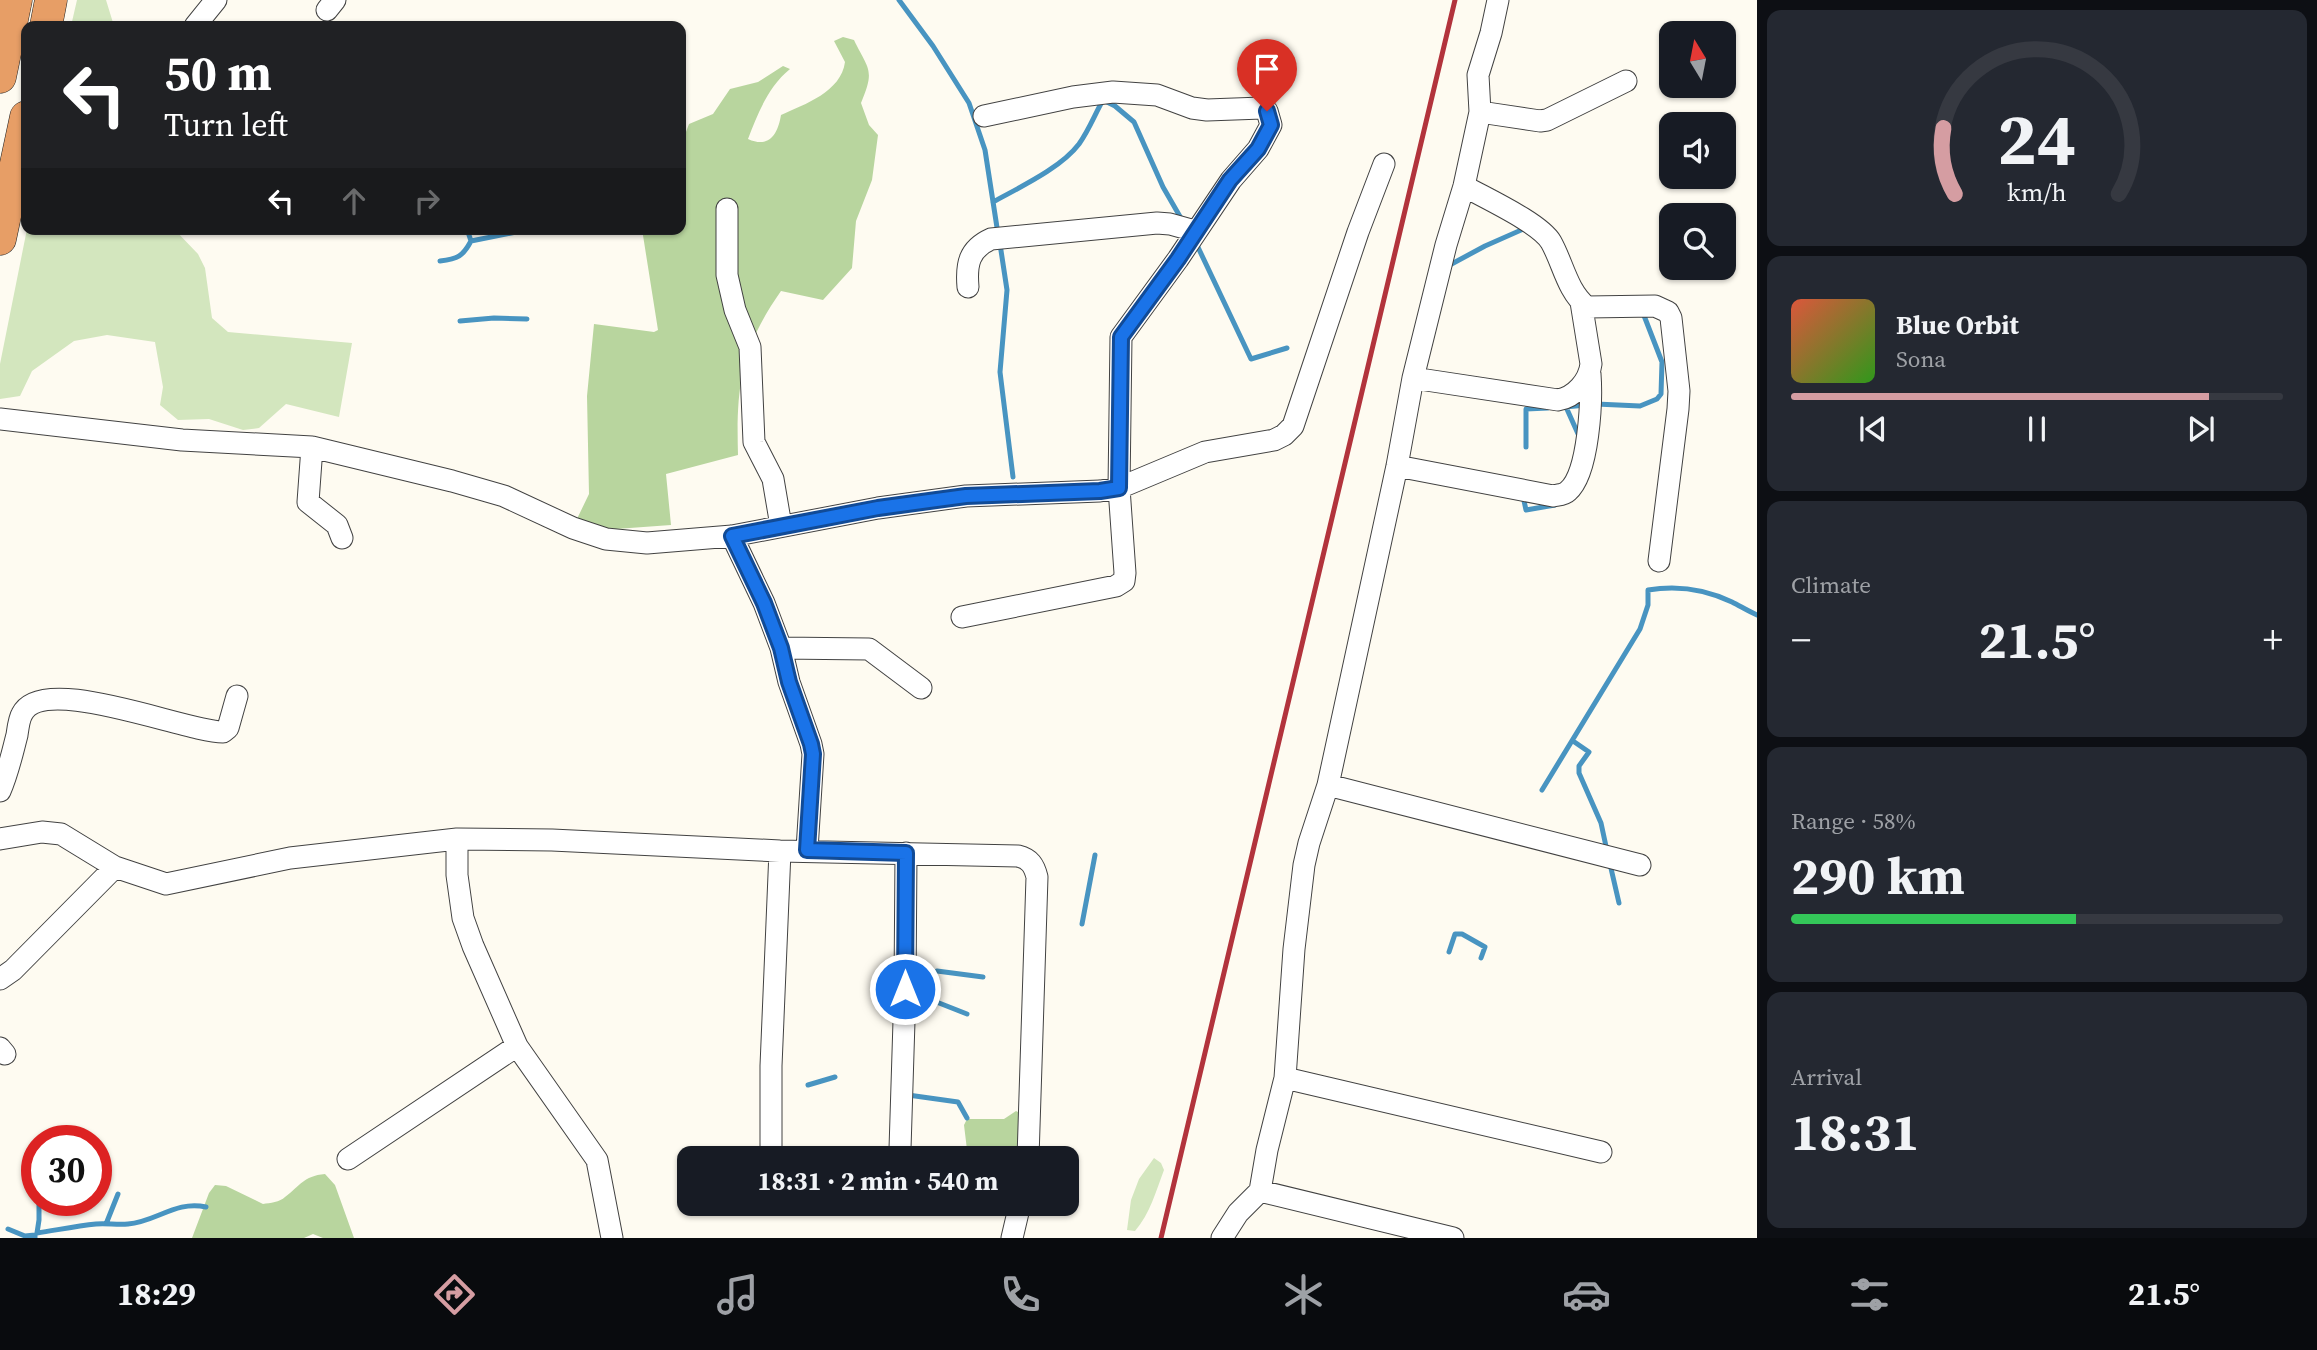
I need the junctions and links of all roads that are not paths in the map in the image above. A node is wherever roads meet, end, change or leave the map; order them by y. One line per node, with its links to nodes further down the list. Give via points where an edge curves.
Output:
1 (16, 0): 7 (highway)
2 (51, 0): 5 (highway)
3 (216, 0): 6 (street)
4 (1498, 0): 9 (street, via 1478,75)
5 (47, 21)
6 (199, 21)
7 (0, 77)
8 (1626, 81): 9 (street, via 1547,120)
9 (1480, 112): 13 (street)
10 (984, 116): 15 (street, via 1113,92 1157,95 1207,110 1262,108 1271,125 1264,139)
11 (21, 140): 16 (highway)
12 (1384, 164): 24 (street, via 1293,426 1274,440 1205,452)
13 (1464, 186): 18 (street, via 1550,239); 20 (street)
14 (727, 209): 25 (street, via 729,284 750,347 754,442 774,479)
15 (1195, 232): 17 (street, via 1150,223 991,239 969,257); 24 (street, via 1121,337)
16 (0, 239)
17 (968, 287)
18 (1581, 302): 19 (street); 28 (street, via 1592,309 1656,306 1671,318 1679,391)
19 (1590, 374): 20 (street, via 1574,394 1558,400); 23 (street, via 1586,449 1573,484 1562,495)
20 (1413, 378): 23 (street)
21 (0, 419): 22 (street, via 182,440)
22 (312, 447): 26 (street, via 504,496 606,540 647,543); 27 (street, via 308,502 337,525)
23 (1397, 466): 33 (street)
24 (1119, 488): 25 (street, via 966,496); 29 (street, via 1125,576 1121,584)
25 (781, 526): 26 (street)
26 (732, 536): 30 (street)
27 (342, 538)
28 (1659, 561)
29 (962, 617)
30 (781, 648): 31 (street, via 869,649); 37 (street, via 813,754)
31 (921, 688)
32 (237, 696): 34 (street, via 223,732 111,706 38,699 22,713)
33 (1328, 785): 40 (street); 44 (street, via 1304,865)
34 (0, 792)
35 (0, 839): 41 (street, via 42,832 61,834)
36 (457, 839): 38 (street); 41 (street, via 290,858 166,884); 43 (street, via 463,918)
37 (807, 850): 38 (street); 39 (street)
38 (780, 851): 45 (street)
39 (906, 853): 46 (street); 47 (street, via 1018,856 1027,858 1035,869)
40 (1640, 865)
41 (115, 867): 42 (street)
42 (0, 979)
43 (517, 1046): 49 (street); 53 (street, via 597,1160)
44 (1285, 1078): 48 (street); 50 (street)
45 (771, 1146)
46 (900, 1146)
47 (1028, 1146)
48 (1601, 1152)
49 (348, 1159)
50 (1260, 1191): 52 (street); 55 (street)
51 (1017, 1216): 54 (street)
52 (1367, 1229): 56 (street)
53 (612, 1238)
54 (1012, 1238)
55 (1222, 1238)
56 (1453, 1238)

